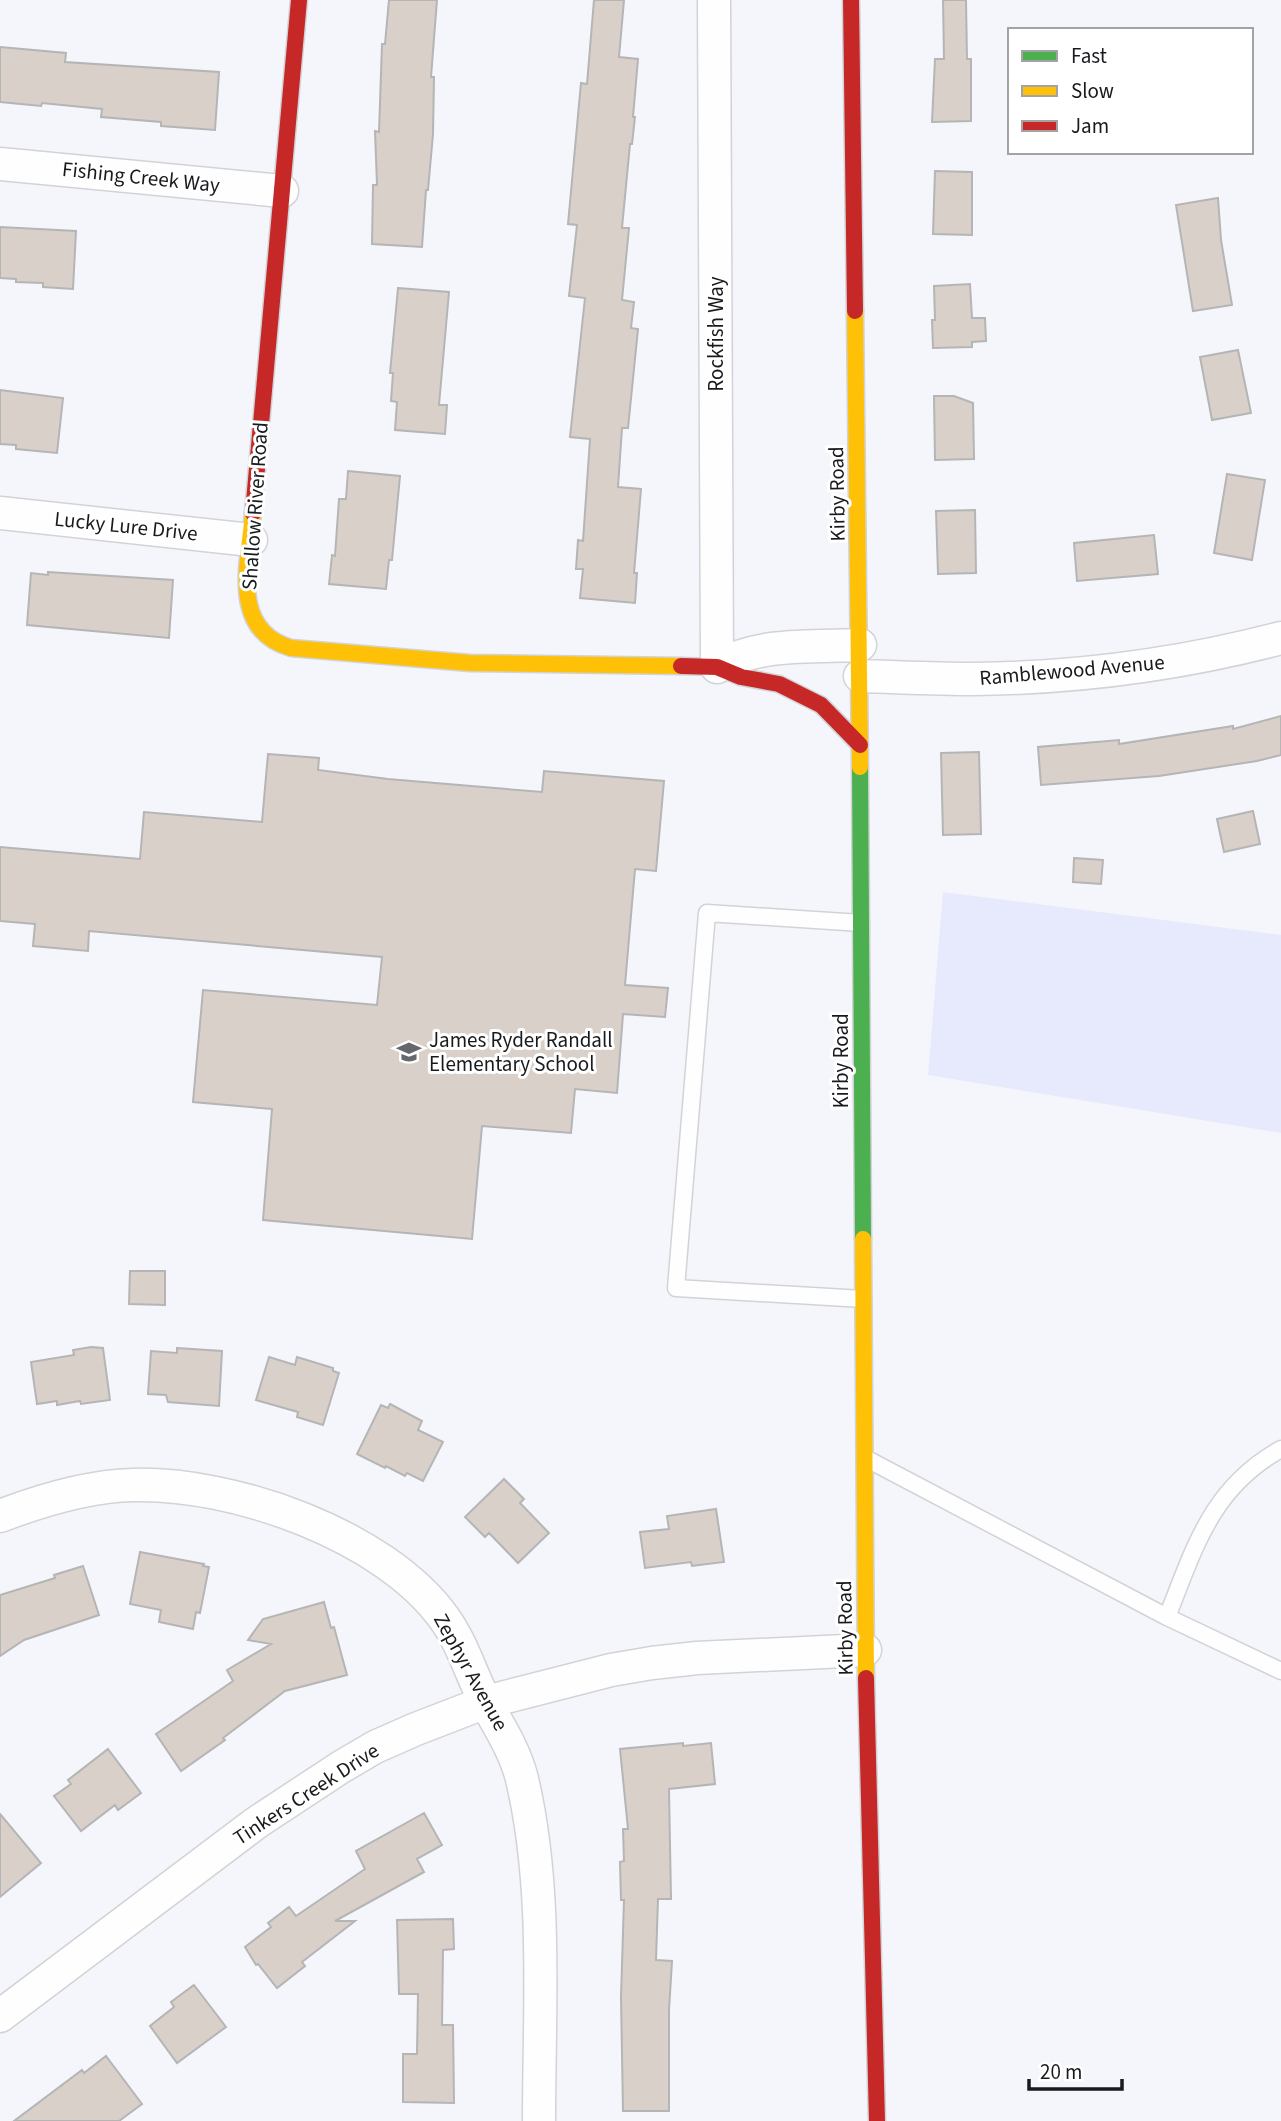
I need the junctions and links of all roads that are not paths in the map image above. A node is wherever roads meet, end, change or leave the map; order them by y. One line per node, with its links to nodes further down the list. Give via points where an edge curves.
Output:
1 (299, 0): 5 (main road, Shallow River Road)
2 (714, 0): 10 (street, Rockfish Way)
3 (851, 0): 9 (main road, Kirby Road)
4 (0, 164): 5 (street, Fishing Creek Way)
5 (282, 191): 7 (main road, Shallow River Road)
6 (0, 513): 7 (street, Lucky Lure Drive)
7 (251, 540): 10 (main road, Shallow River Road, via 247,606 270,641 291,648 470,663)
8 (1281, 638): 11 (street, Ramblewood Avenue, via 1136,668 974,679)
9 (860, 645): 10 (street, Shallow River Road, via 767,650 735,656); 11 (main road, Kirby Road)
10 (717, 667): 12 (main road, Shallow River Road, via 779,684 821,705)
11 (860, 676): 12 (main road, Kirby Road)
12 (860, 745): 13 (main road, Kirby Road)
13 (861, 922): 14 (main road, Kirby Road); 14 (lane, via 707,913 677,1288)
14 (863, 1299): 16 (main road, Kirby Road)
15 (1281, 1448): 18 (lane, via 1237,1480 1202,1530)
16 (864, 1458): 18 (lane); 19 (main road, Kirby Road)
17 (0, 1516): 21 (street, Zephyr Avenue, via 58,1497 133,1485 220,1494 298,1516 365,1550 423,1594 459,1643)
18 (1167, 1617): 20 (lane)
19 (866, 1650): 21 (street, Tinkers Creek Drive, via 652,1662); 24 (main road, Kirby Road)
20 (1281, 1671)
21 (486, 1702): 22 (street, Tinkers Creek Drive, via 375,1747 306,1789); 23 (street, Zephyr Avenue, via 508,1738 521,1778 535,1866 540,1919)
22 (3, 2007)
23 (539, 2121)
24 (877, 2121)

